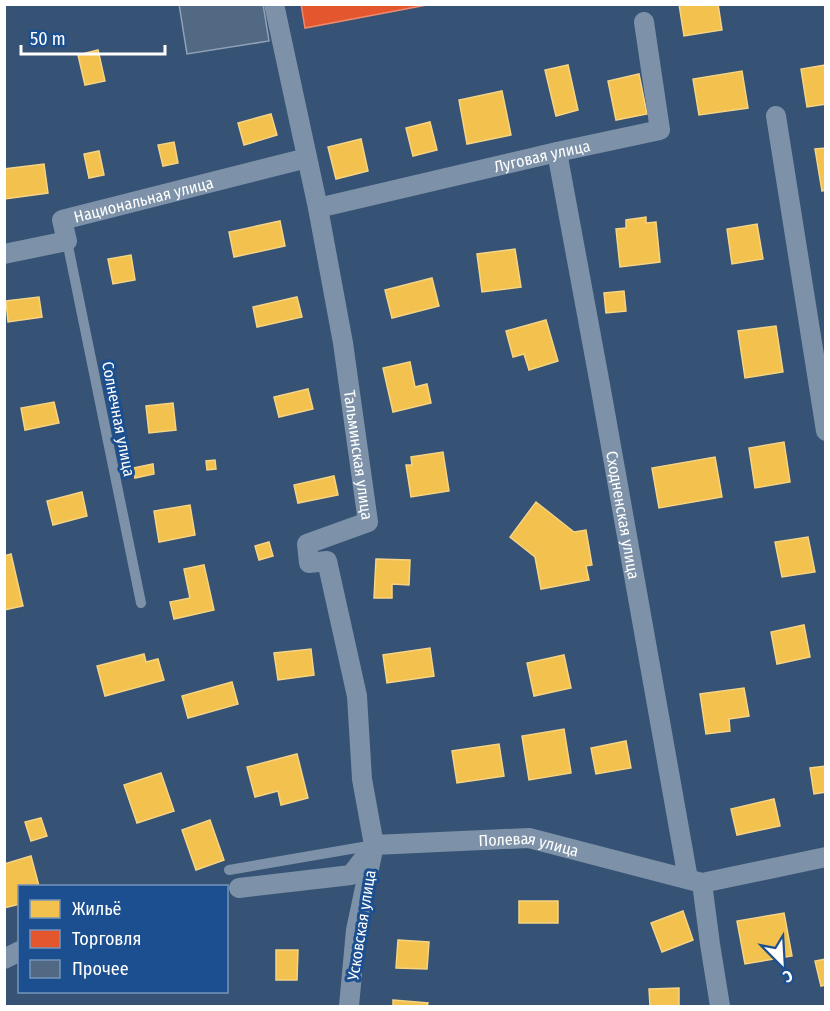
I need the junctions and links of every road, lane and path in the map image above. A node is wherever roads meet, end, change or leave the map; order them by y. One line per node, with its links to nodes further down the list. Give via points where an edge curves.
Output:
1 (274, 4): 5 (street, Тальминская улица)
2 (644, 22): 4 (street, Луговая улица, via 660,130)
3 (777, 116): 9 (street)
4 (557, 152): 6 (street, Луговая улица); 14 (street, Сходненская улица)
5 (307, 158): 6 (street, Тальминская улица); 7 (street, Национальная улица, via 62,220)
6 (318, 208): 11 (street, Тальминская улица, via 343,343 368,522 307,544 309,563 327,561 357,696 362,779)
7 (67, 241): 8 (street, Национальная улица); 10 (lane, Солнечная улица)
8 (4, 254)
9 (825, 430)
10 (141, 603)
11 (374, 844): 13 (lane); 14 (street, Полевая улица, via 529,838); 15 (street, via 351,874); 18 (street, Усковская улица, via 356,930)
12 (825, 857): 14 (street, Полевая улица)
13 (229, 870)
14 (695, 881): 19 (street, Сходненская улица)
15 (239, 888)
16 (18, 952): 17 (street)
17 (4, 959)
18 (349, 1006)
19 (720, 1006)

